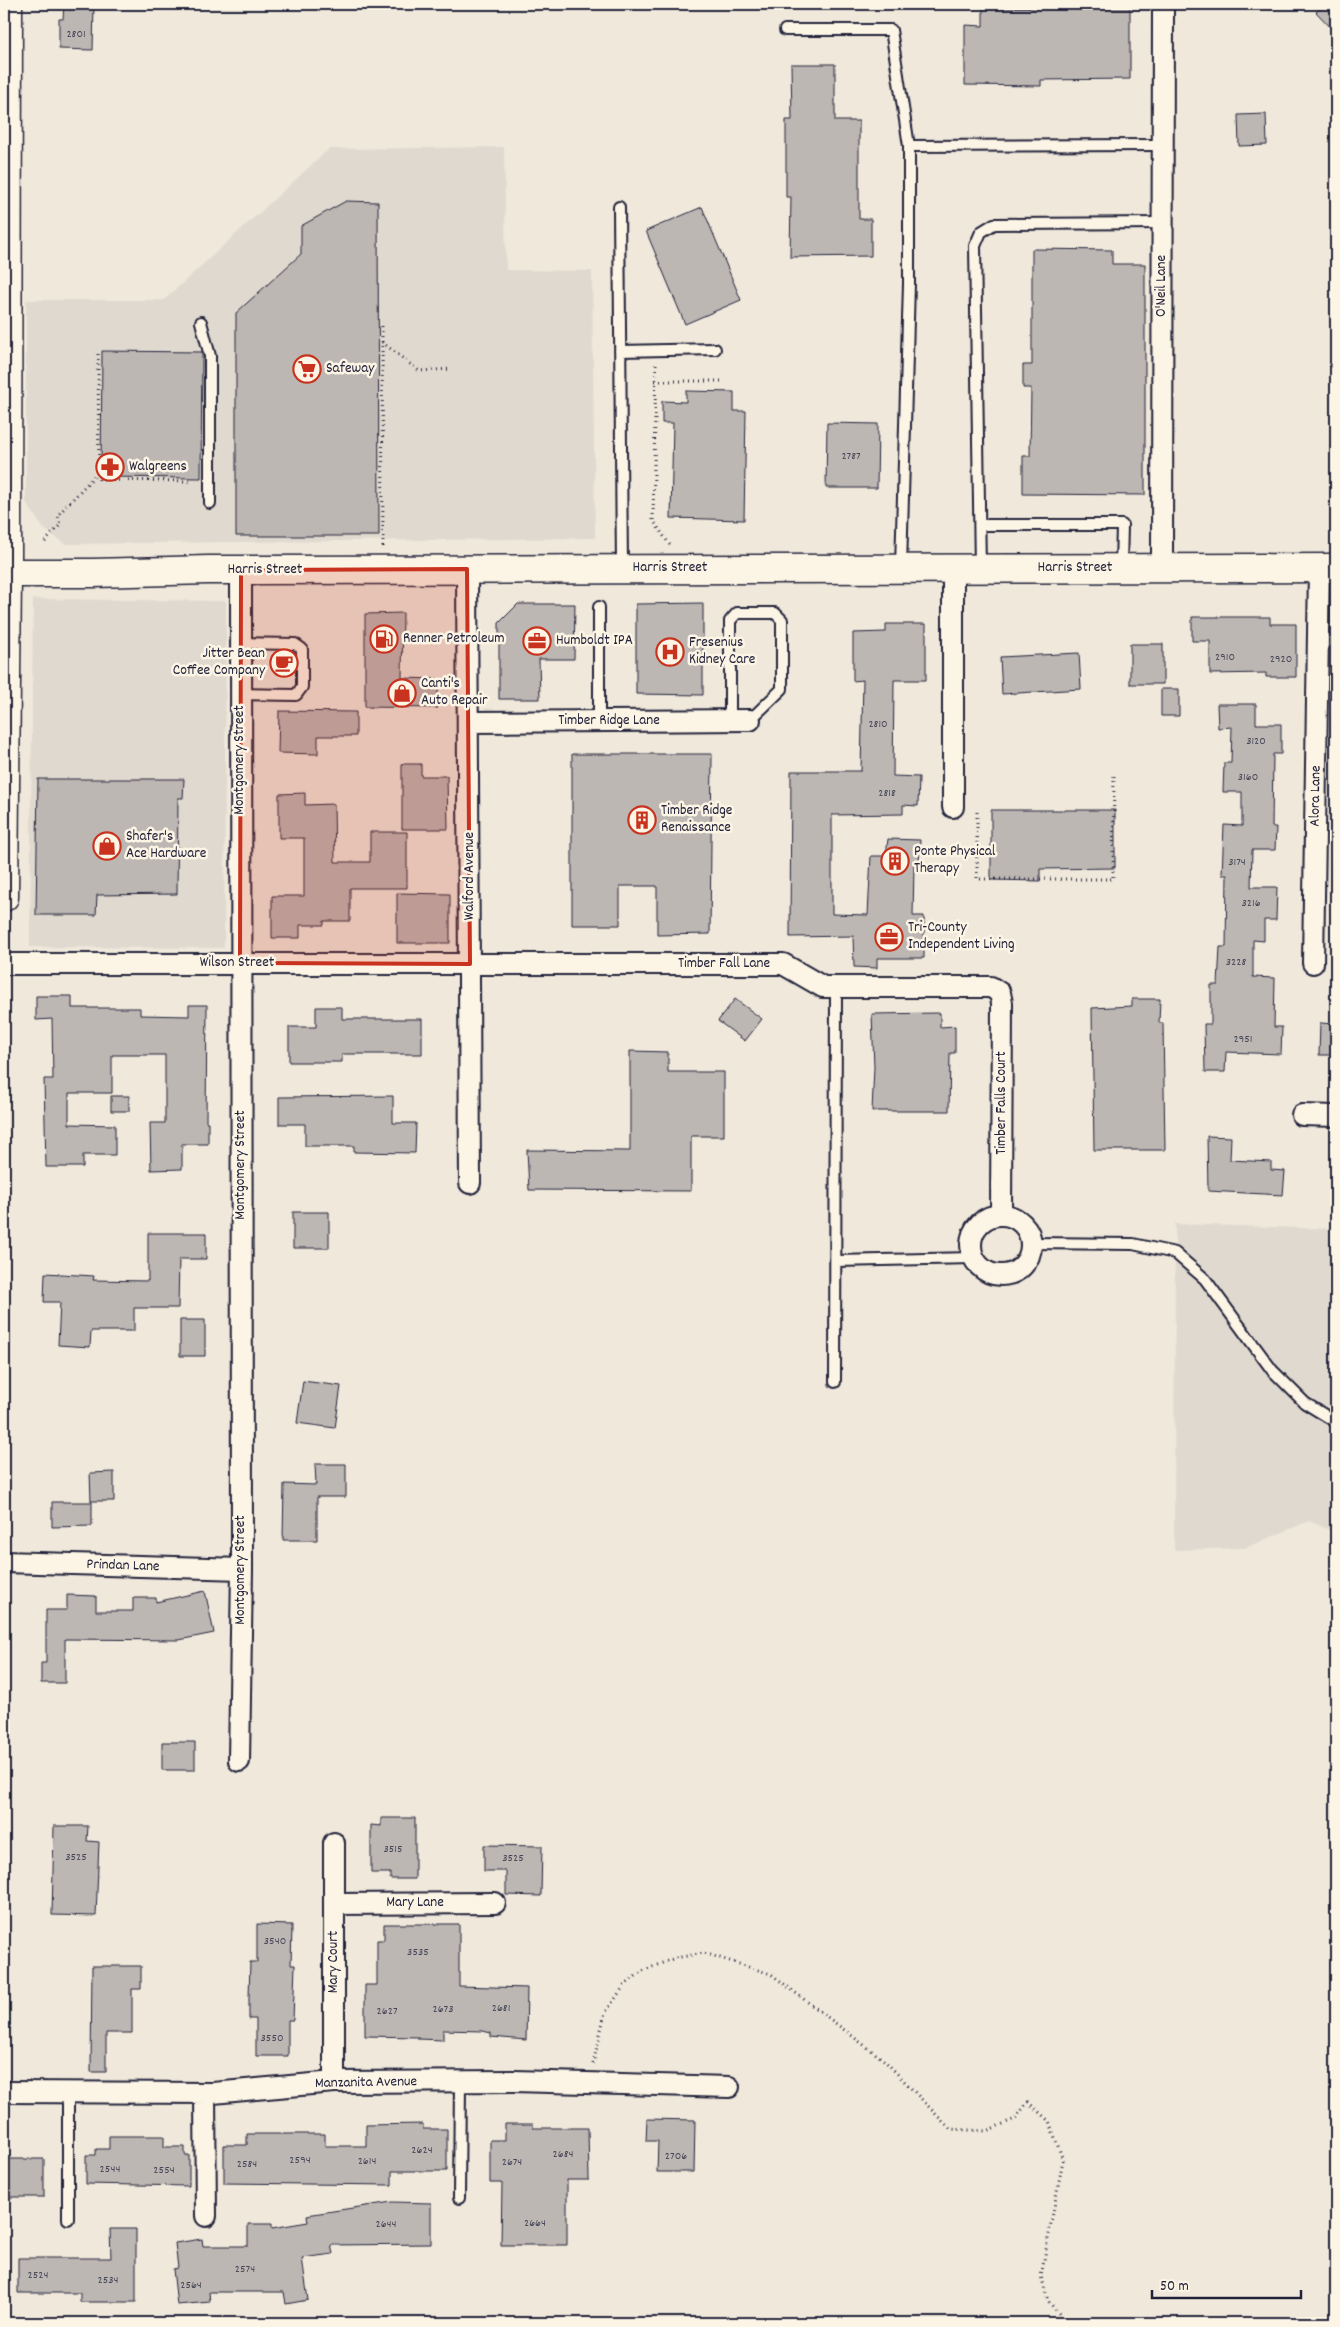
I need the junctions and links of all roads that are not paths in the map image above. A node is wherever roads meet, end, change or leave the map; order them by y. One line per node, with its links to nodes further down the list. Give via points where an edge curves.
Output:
1 (8, 4): 4 (main road)
2 (1163, 4): 5 (street, O'Neil Lane)
3 (785, 30): 6 (lane, via 890,30)
4 (6, 71): 10 (main road)
5 (1162, 145): 6 (lane); 8 (street, O'Neil Lane)
6 (909, 146): 15 (lane, via 909,284)
7 (619, 207): 12 (lane)
8 (1162, 223): 14 (lane, via 994,224 981,232 975,246); 18 (street, O'Neil Lane)
9 (201, 322): 13 (lane, via 210,356)
10 (5, 323): 23 (main road)
11 (715, 349): 12 (lane)
12 (620, 351): 21 (lane)
13 (210, 502)
14 (980, 525): 16 (lane); 17 (lane, via 1122,525)
15 (901, 568): 16 (main road, Harris Street); 21 (main road, Harris Street)
16 (966, 568): 17 (main road, Harris Street); 30 (street)
17 (1122, 568): 18 (main road, Harris Street)
18 (1162, 568): 19 (main road, Harris Street)
19 (1328, 568): 33 (street, Alora Lane)
20 (467, 569): 21 (main road, Harris Street); 22 (main road, Harris Street); 29 (street, Walford Avenue)
21 (622, 569)
22 (241, 570): 23 (main road, Harris Street); 25 (street, Montgomery Street)
23 (5, 573): 31 (main road)
24 (599, 607): 28 (lane)
25 (241, 643): 26 (street, Montgomery Street); 26 (lane, via 295,644 302,650 302,687 296,695)
26 (240, 694): 32 (street, Montgomery Street)
27 (740, 720): 27 (lane, via 730,621 737,614 774,614 782,620 782,689); 28 (street, Timber Ridge Lane)
28 (599, 721): 29 (street, Timber Ridge Lane)
29 (469, 722): 35 (street, Walford Avenue)
30 (953, 807)
31 (4, 897)
32 (240, 963): 34 (street, Wilson Street); 35 (street, Wilson Street); 48 (street, Montgomery Street)
33 (1313, 963)
34 (4, 964)
35 (470, 964): 36 (street, Timber Fall Lane, via 783,964 824,987); 40 (street, Walford Avenue)
36 (836, 987): 37 (street, Timber Fall Lane, via 991,987); 44 (lane)
37 (1000, 993): 41 (street, Timber Falls Court)
38 (1302, 1115): 39 (street)
39 (1336, 1116)
40 (470, 1183)
41 (1001, 1214): 42 (street, via 1018,1219); 43 (street, via 990,1216 974,1229 970,1248)
42 (1031, 1242): 43 (street, via 1026,1262 1009,1274 988,1273); 46 (lane, via 1133,1244 1175,1254 1204,1279 1272,1370 1305,1403)
43 (973, 1258): 44 (lane)
44 (836, 1261): 45 (lane)
45 (835, 1382)
46 (1336, 1422)
47 (4, 1562): 48 (street, Prindan Lane)
48 (242, 1570): 49 (street, Montgomery Street)
49 (239, 1761)
50 (334, 1842): 52 (street, Mary Court)
51 (495, 1903): 52 (street, Mary Lane)
52 (334, 1904): 53 (street, Mary Court)
53 (334, 2082): 54 (street, Manzanita Avenue); 58 (street, Manzanita Avenue)
54 (460, 2082): 55 (street, Manzanita Avenue); 59 (lane)
55 (729, 2087)
56 (4, 2092): 57 (street, Manzanita Avenue)
57 (68, 2092): 58 (street, Manzanita Avenue); 61 (lane)
58 (206, 2092): 60 (street)
59 (459, 2198)
60 (206, 2216)
61 (68, 2219)

